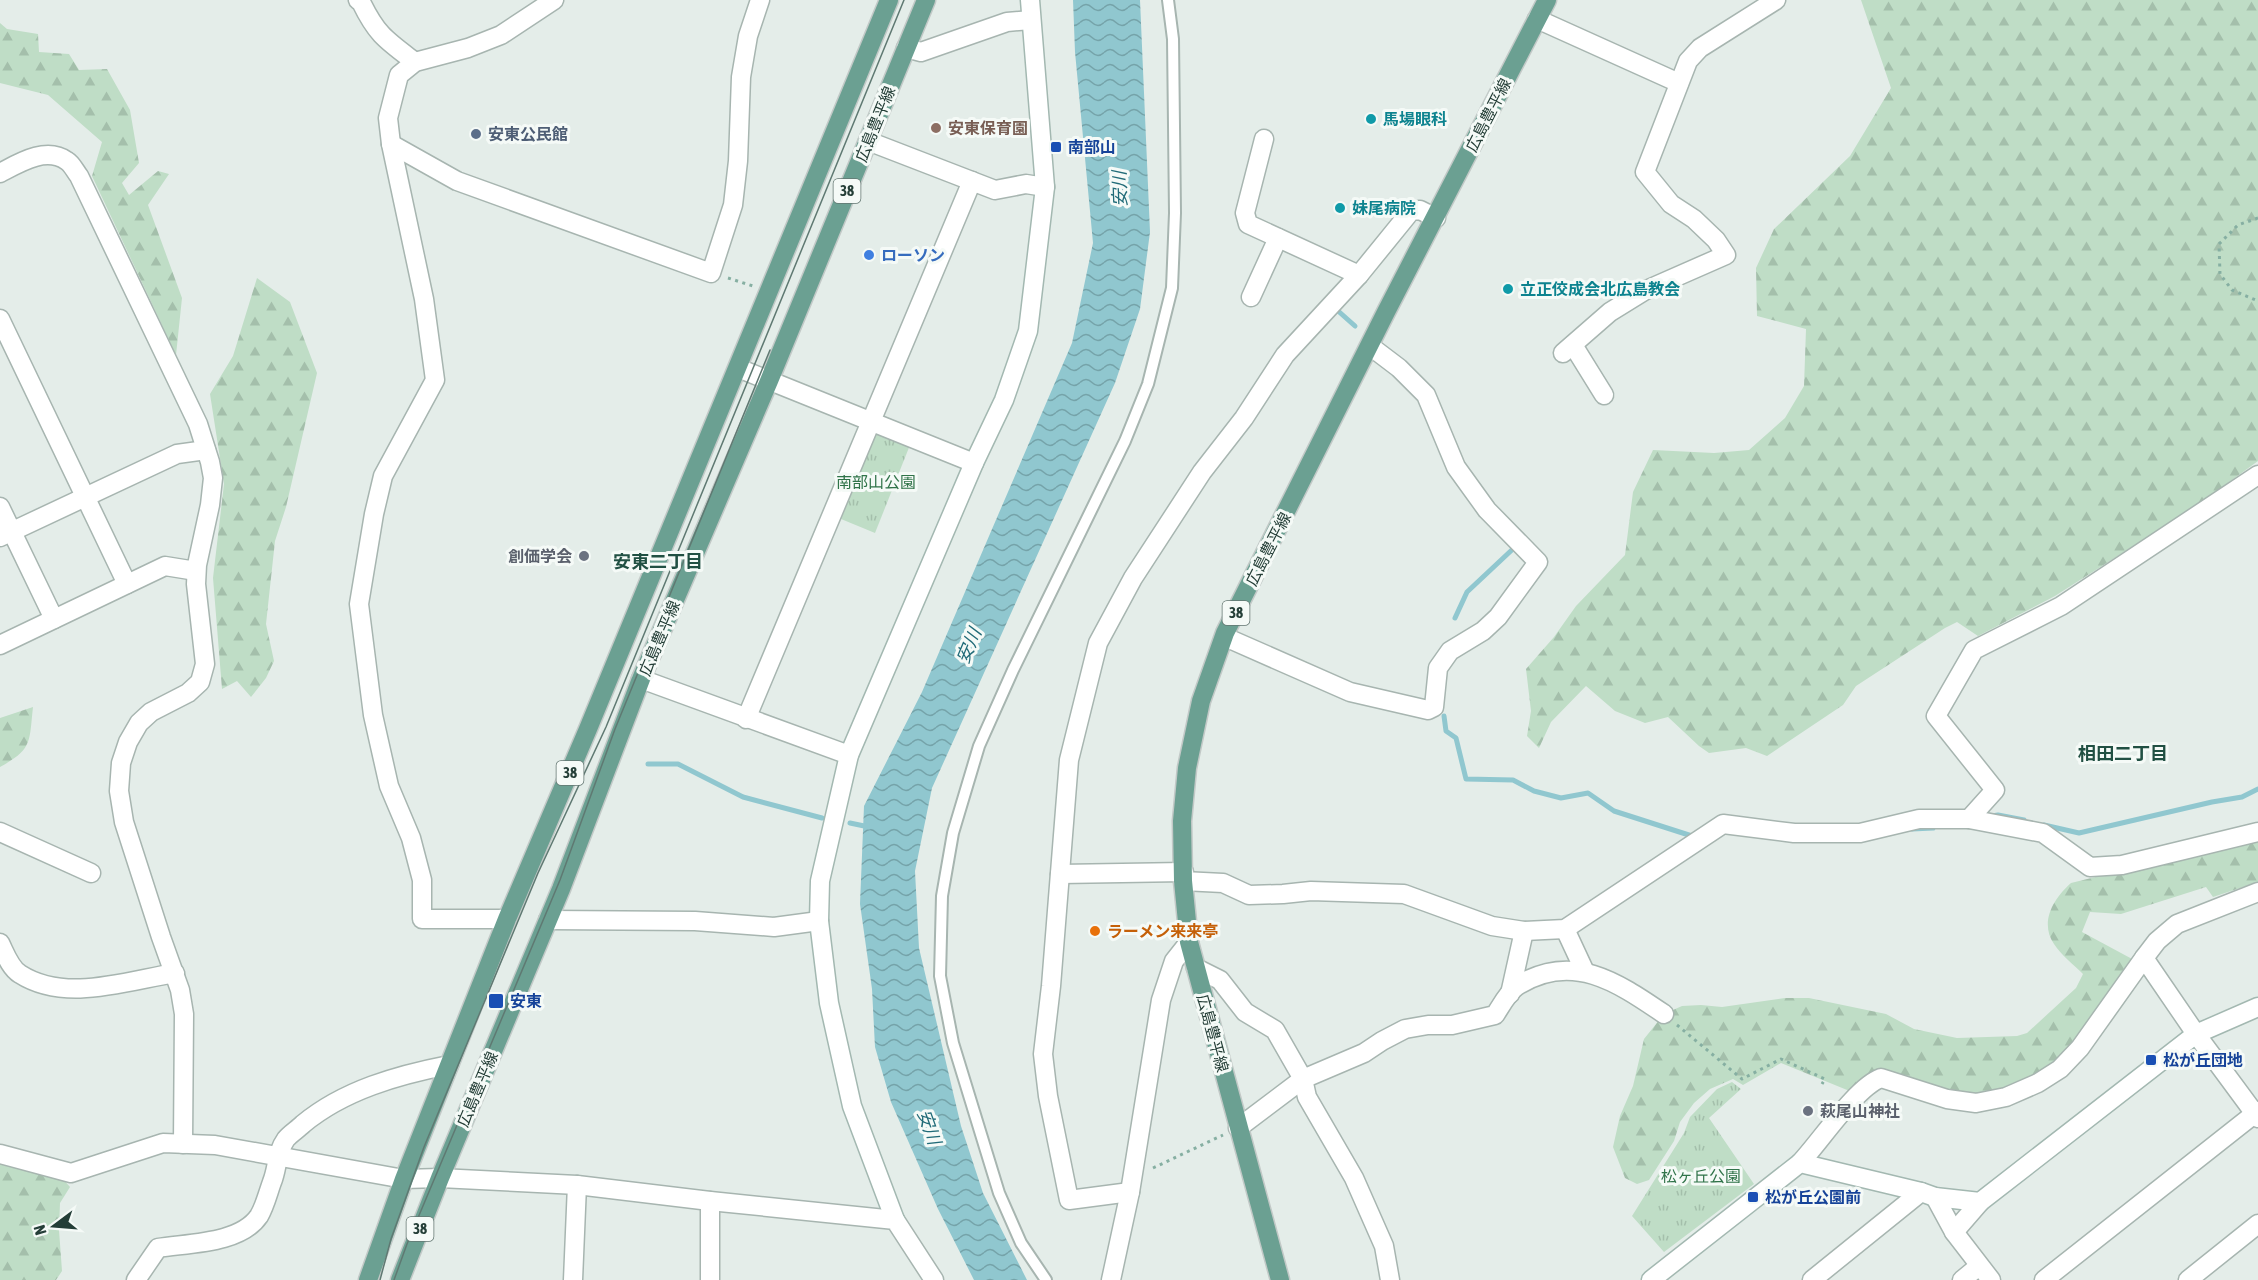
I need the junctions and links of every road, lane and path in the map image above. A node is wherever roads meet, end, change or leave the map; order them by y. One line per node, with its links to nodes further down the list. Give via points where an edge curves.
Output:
1 (358, 0): 12 (street, via 382,37)
2 (554, 0): 12 (street, via 501,35)
3 (760, 0): 23 (street, via 748,36 741,78 733,205)
4 (889, 0): 25 (main road, 広島豊平線 / 38)
5 (926, 0): 11 (main road, 広島豊平線 / 38)
6 (1030, 0): 10 (street)
7 (1168, 0): 97 (lane, via 1173,39 1172,288 1151,373 1125,441 979,746 953,833 942,896 940,976 953,1043 999,1193 1021,1243)
8 (1776, 0): 13 (street, via 1700,48 1688,61)
9 (1541, 6): 13 (street); 20 (main road, 広島豊平線 / 38)
10 (1031, 20): 11 (street, via 1006,22 921,52); 19 (street)
11 (906, 48): 15 (main road, 広島豊平線 / 38)
12 (415, 62): 16 (street, via 399,75 388,118)
13 (1679, 83): 32 (street, via 1645,172 1671,204 1716,240 1725,255 1644,291 1610,312 1568,349)
14 (1264, 139): 22 (street, via 1245,213 1248,224)
15 (868, 141): 18 (street); 31 (main road, 広島豊平線 / 38)
16 (390, 144): 23 (street, via 458,181); 55 (street, via 424,299 435,380 383,476 374,514 359,604 373,715 389,786 411,838 422,880 422,919)
17 (0, 173): 34 (street, via 41,155 68,161 79,176 198,424)
18 (972, 181): 19 (street, via 995,190 1026,184); 33 (street)
19 (1045, 187): 35 (street, via 1028,331 1004,400)
20 (1436, 218): 24 (street, via 1420,210 1411,211); 29 (main road, 広島豊平線 / 38)
21 (2258, 218): 27 (path, via 2238,225 2219,244 2220,274 2232,290)
22 (1278, 238): 24 (street); 26 (street)
23 (711, 273): 25 (path)
24 (1359, 275): 52 (street, via 1285,355 1244,418 1202,472 1132,578 1098,643 1069,760)
25 (769, 291): 30 (main road, 広島豊平線 / 38)
26 (1251, 297)
27 (2258, 301)
28 (0, 319): 37 (street)
29 (1370, 346): 43 (main road, 広島豊平線 / 38); 43 (street, via 1426,395 1456,467 1487,510 1538,561 1498,617 1450,651 1438,668 1434,707 1428,710 1350,692)
30 (738, 368): 31 (street); 55 (main road, 広島豊平線 / 38)
31 (769, 381): 33 (street); 45 (main road, 広島豊平線 / 38)
32 (1604, 395)
33 (872, 422): 35 (street); 46 (street)
34 (206, 450): 37 (street, via 177,454); 40 (street, via 213,478)
35 (974, 463): 47 (street)
36 (2258, 475): 48 (street, via 2061,606 1974,650 1936,716 1995,790)
37 (85, 496): 39 (street); 41 (street)
38 (0, 507): 39 (street)
39 (6, 534): 42 (street)
40 (196, 571): 41 (street, via 165,566); 65 (street, via 205,664 201,682 139,723 121,763 119,791 124,822)
41 (127, 584): 42 (street)
42 (54, 619): 44 (street)
43 (1225, 638): 53 (main road, 広島豊平線 / 38, via 1201,700 1187,768 1182,821)
44 (0, 645)
45 (641, 680): 46 (street); 56 (main road, 広島豊平線 / 38)
46 (746, 719): 47 (street)
47 (849, 755): 57 (street, via 820,881)
48 (1969, 819): 50 (street, via 2043,833 2090,867 2122,865); 58 (street, via 1919,819 1860,833 1794,833 1723,824)
49 (0, 832): 51 (street)
50 (2258, 832)
51 (91, 873)
52 (1060, 874): 53 (street); 82 (street, via 1043,1054 1069,1200)
53 (1183, 877): 59 (street, via 1223,883 1249,895 1311,891 1404,894 1492,926); 60 (main road, 広島豊平線 / 38)
54 (2258, 892): 62 (street, via 2177,924)
55 (507, 919): 70 (main road, 広島豊平線 / 38)
56 (548, 920): 57 (street, via 695,921 774,927); 79 (main road, 広島豊平線 / 38)
57 (819, 921): 86 (street, via 830,1003 852,1106)
58 (1565, 929): 59 (street); 64 (street)
59 (1524, 930): 66 (street)
60 (1189, 942): 63 (main road, 広島豊平線 / 38); 82 (street, via 1174,961 1161,1000)
61 (0, 943): 65 (street, via 18,974 49,987 89,988)
62 (2144, 958): 69 (street); 78 (street, via 2080,1048 2060,1069 2038,1083 2006,1097 1976,1103 1947,1099 1881,1078 1854,1099)
63 (1196, 968): 71 (street, via 1220,980 1245,1012 1275,1030); 74 (main road, 広島豊平線 / 38)
64 (1585, 972): 66 (street, via 1552,970 1516,987); 68 (street, via 1628,990)
65 (175, 973): 75 (street, via 184,1014)
66 (1510, 994): 71 (street, via 1495,1015 1452,1025 1405,1029 1364,1053)
67 (2258, 1007): 69 (street)
68 (1664, 1014): 72 (path, via 1742,1079 1781,1059 1825,1078)
69 (2196, 1034): 73 (street); 85 (street)
70 (449, 1065): 77 (street, via 381,1082 338,1100 287,1138); 80 (main road, 広島豊平線 / 38)
71 (1303, 1079): 74 (street); 100 (street, via 1307,1097 1354,1178 1384,1246)
72 (1822, 1084)
73 (2257, 1114): 103 (street)
74 (1238, 1128): 82 (path); 99 (main road, 広島豊平線 / 38)
75 (183, 1144): 76 (street, via 163,1143 71,1173); 77 (street, via 215,1145)
76 (0, 1154)
77 (277, 1156): 80 (street); 91 (street, via 274,1178 259,1216 244,1231 158,1248)
78 (1800, 1163): 83 (street); 90 (street)
79 (440, 1178): 80 (street); 81 (street); 93 (main road, 広島豊平線 / 38)
80 (404, 1179): 92 (main road, 広島豊平線 / 38)
81 (577, 1185): 84 (street); 94 (street)
82 (1130, 1185): 98 (street)
83 (1928, 1195): 85 (street); 88 (street); 101 (street)
84 (710, 1201): 86 (street); 95 (street)
85 (1980, 1202): 88 (street)
86 (895, 1220): 96 (street)
87 (2258, 1224): 104 (street)
88 (1954, 1232): 89 (street)
89 (1985, 1273): 102 (street)
90 (1660, 1277)
91 (136, 1280)
92 (368, 1280)
93 (400, 1280)
94 (573, 1280)
95 (710, 1280)
96 (934, 1280)
97 (1046, 1280)
98 (1111, 1280)
99 (1280, 1280)
100 (1390, 1280)
101 (1812, 1280)
102 (1962, 1280)
103 (2043, 1280)
104 (2188, 1280)

